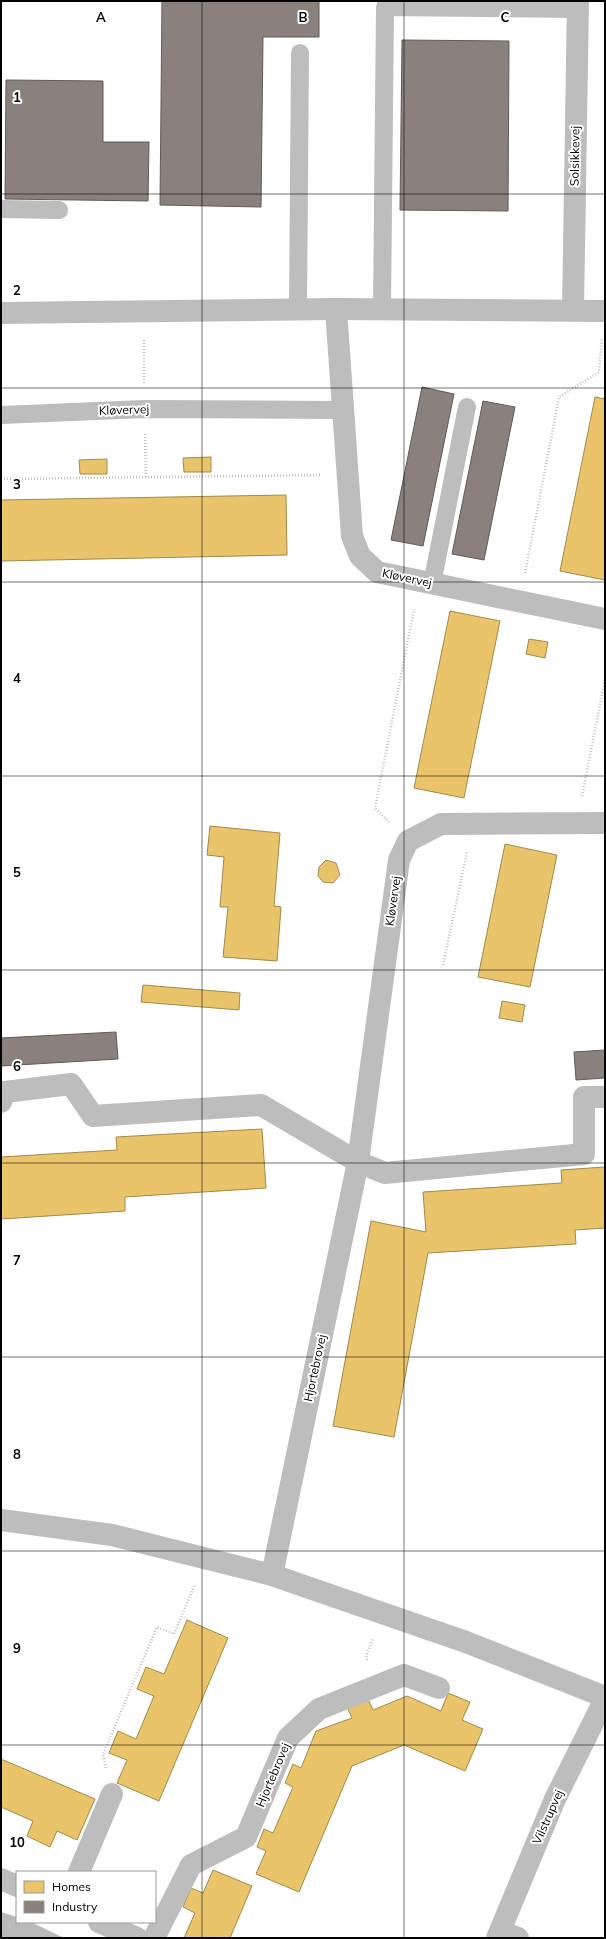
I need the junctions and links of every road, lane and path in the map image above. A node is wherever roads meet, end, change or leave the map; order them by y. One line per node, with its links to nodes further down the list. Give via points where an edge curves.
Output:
1 (578, 5): 7 (lane, via 385,7); 8 (street, Solsikkevej)
2 (300, 53): 5 (lane)
3 (1, 210): 4 (lane)
4 (59, 210)
5 (298, 309): 6 (street); 10 (street)
6 (336, 309): 7 (street); 12 (street, Kløvervej)
7 (382, 309): 8 (street)
8 (573, 310): 9 (street)
9 (604, 311): 17 (path, via 599,372 559,397)
10 (1, 313)
11 (467, 406): 16 (lane)
12 (342, 410): 13 (lane, Kløvervej, via 144,408); 14 (street, Kløvervej)
13 (1, 415)
14 (347, 475): 15 (path); 16 (street, Kløvervej, via 352,536 360,556 377,572)
15 (1, 479)
16 (426, 582): 17 (street, Kløvervej); 23 (path, via 375,808)
17 (520, 601): 18 (street, Kløvervej)
18 (605, 619)
19 (605, 679): 20 (path)
20 (577, 823): 21 (street); 22 (street)
21 (605, 823)
22 (473, 824): 23 (street, via 441,824); 24 (path)
23 (408, 841): 27 (street, Kløvervej, via 399,860)
24 (443, 965)
25 (605, 1097): 27 (street, via 584,1097 584,1154 385,1173)
26 (1, 1102): 27 (street, via 5,1092 70,1084 94,1116 261,1105)
27 (358, 1162): 30 (street, Hjortebrovej)
28 (1, 1520): 29 (street, via 112,1535)
29 (206, 1558): 30 (street); 35 (path, via 174,1634 157,1626 103,1754)
30 (272, 1575): 31 (street)
31 (384, 1613): 32 (path, via 366,1656); 34 (street, via 466,1642)
32 (370, 1688): 33 (street, Hjortebrovej, via 404,1675); 42 (street, Hjortebrovej, via 319,1709 288,1738 246,1837 191,1865)
33 (439, 1688)
34 (605, 1698): 40 (street, Vilstrupvej, via 555,1799)
35 (112, 1794): 36 (street)
36 (79, 1871)
37 (1, 1879): 38 (street)
38 (16, 1886)
39 (101, 1923): 41 (street)
40 (505, 1936)
41 (137, 1938)
42 (154, 1938)

